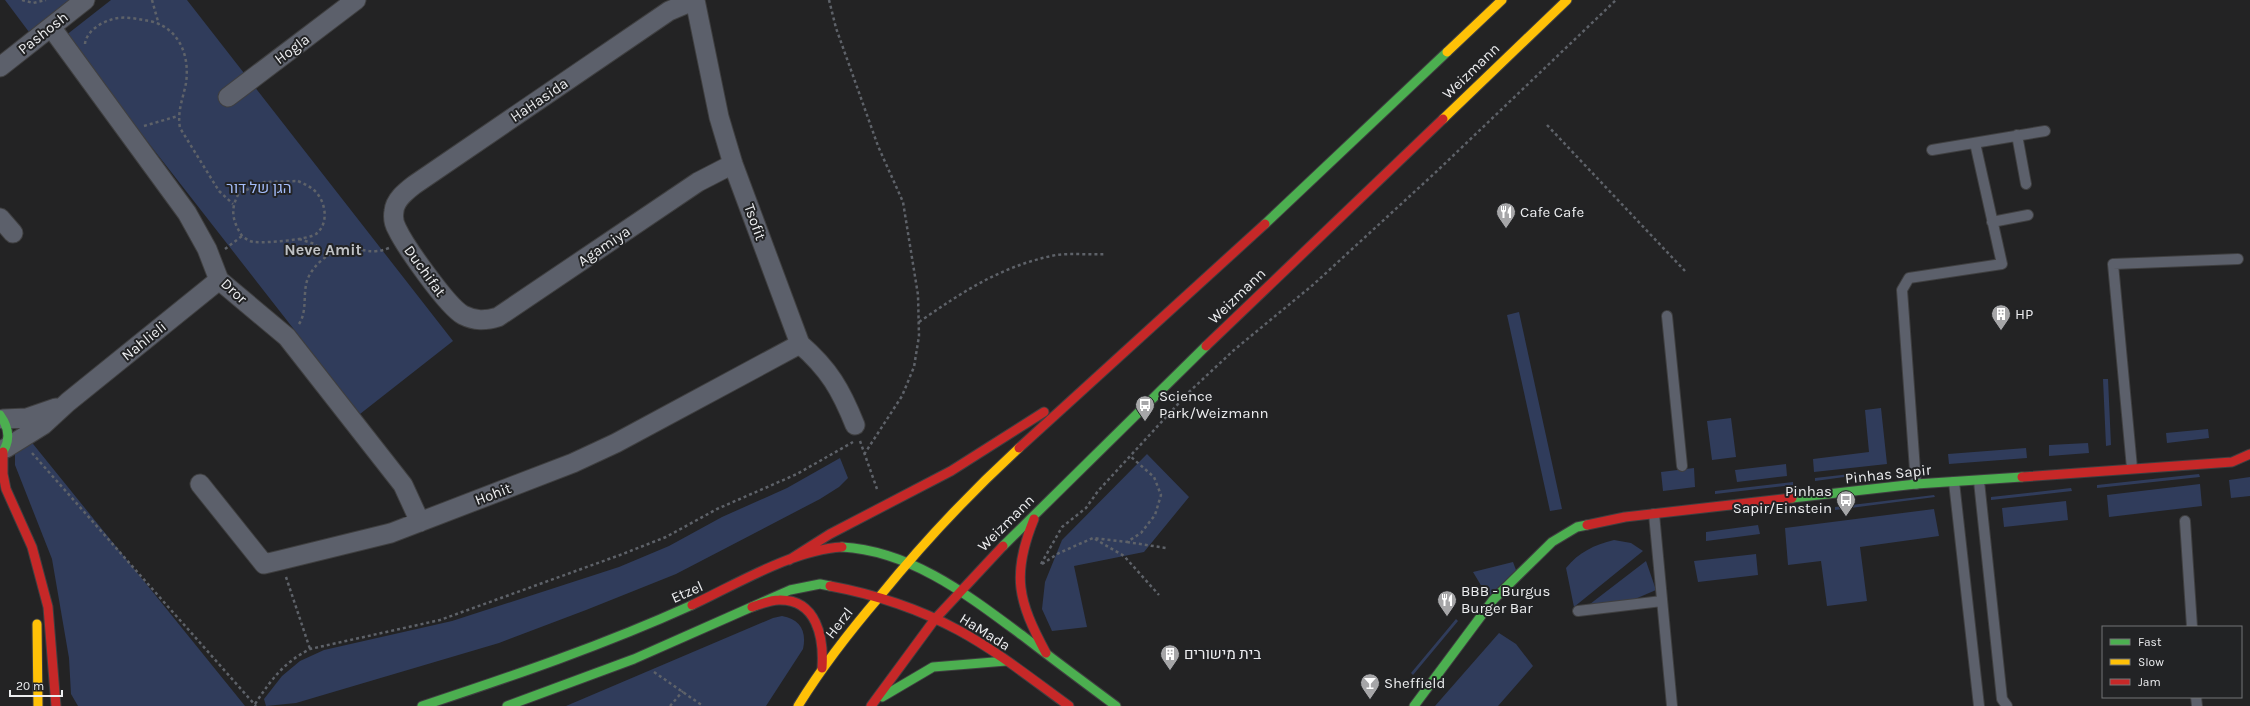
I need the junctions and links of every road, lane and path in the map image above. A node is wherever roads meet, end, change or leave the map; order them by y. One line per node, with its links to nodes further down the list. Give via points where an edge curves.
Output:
1 (22, 0): 2 (path, via 33,3)
2 (46, 0)
3 (85, 0): 12 (street, Pashosh)
4 (152, 0): 11 (path)
5 (356, 0): 15 (street, Hogla)
6 (695, 0): 23 (street, Tsofit, via 719,117); 26 (street, HaHasida, via 669,11 414,185 400,197)
7 (829, 0): 40 (path, via 836,28 878,146 903,202 918,295)
8 (1502, 0): 43 (main road, Weizmann)
9 (1566, 0): 63 (main road, Weizmann, via 1218,334)
10 (1616, 0): 51 (path, via 1326,273 1234,350)
11 (160, 25): 13 (path, via 140,19 114,18 92,30 85,40); 16 (path, via 172,32 181,42 184,51 186,83)
12 (51, 27): 14 (street, Pashosh); 37 (street, Dror, via 187,213 207,249)
13 (85, 50)
14 (0, 67)
15 (228, 97)
16 (178, 116): 18 (path); 25 (path, via 180,128 193,150 219,190)
17 (1548, 125): 36 (path)
18 (142, 127)
19 (2045, 131): 20 (lane)
20 (2018, 136): 21 (lane); 24 (lane)
21 (1975, 143): 22 (lane); 29 (lane)
22 (1932, 150)
23 (733, 164): 39 (street, Agamiya, via 698,182 498,317 484,321); 42 (street, Tsofit)
24 (2026, 184)
25 (233, 204): 31 (path, via 232,216 236,227 249,241); 31 (path, via 238,193 265,182 298,180 310,186 323,203 323,225 308,237)
26 (394, 211): 32 (street, Duchifat, via 396,229)
27 (2028, 215): 29 (lane)
28 (0, 218): 30 (street)
29 (1992, 222): 59 (lane, via 2002,264 1909,278 1902,290)
30 (13, 233)
31 (294, 239): 34 (path, via 315,244)
32 (404, 242): 34 (path, via 378,252 349,248); 39 (street, Duchifat, via 450,304)
33 (1106, 254): 40 (path, via 1058,255 992,276 967,289)
34 (326, 258): 41 (path, via 315,266 308,279 304,314 300,323)
35 (2238, 259): 55 (lane, via 2113,264)
36 (1685, 271)
37 (219, 280): 41 (street, Dror); 44 (street, Nahlieli)
38 (1667, 316): 53 (lane)
39 (473, 320)
40 (918, 322): 49 (path, via 919,336 914,367 902,396)
41 (287, 337): 66 (street, Dror, via 403,485)
42 (800, 344): 46 (street, via 815,356 836,383); 66 (street, Hohit, via 616,443 573,463)
43 (1099, 377): 62 (main road, via 951,470); 72 (main road, Weizmann, via 977,486)
44 (68, 402): 45 (street, Nahlieli, via 36,416 18,419); 47 (street, Nahlieli, via 43,425)
45 (2, 417): 48 (main road, via 8,430)
46 (855, 425)
47 (25, 436): 48 (street, Nahlieli); 93 (path, via 30,451)
48 (3, 452): 61 (main road, via 3,474)
49 (864, 453): 62 (path); 84 (path, via 860,439 797,474 717,509 666,537 440,620)
50 (2250, 454): 52 (main road, Pinhas Sapir)
51 (1130, 456): 67 (path, via 1086,508 1062,527 1040,565 1058,553); 68 (path, via 1154,477 1160,495 1156,515 1141,533)
52 (2232, 462): 54 (main road, Pinhas Sapir); 55 (main road, Pinhas Sapir)
53 (1682, 466)
54 (2244, 466)
55 (2132, 468): 56 (main road, Pinhas Sapir)
56 (1979, 481): 57 (main road, Pinhas Sapir); 108 (lane, via 2002,699)
57 (1954, 482): 59 (main road, Pinhas Sapir); 107 (lane)
58 (200, 484): 70 (street, Hohit, via 264,564)
59 (1916, 484): 64 (main road, Pinhas Sapir)
60 (0, 485): 61 (main road)
61 (13, 505): 73 (main road, via 32,546)
62 (884, 506): 71 (main road, via 830,534)
63 (1038, 512): 74 (main road, Weizmann); 85 (main road, via 1022,552 1019,588 1030,625)
64 (1654, 514): 77 (lane); 105 (main road, Pinhas Sapir, via 1577,527 1552,542 1493,600)
65 (2185, 521): 83 (lane)
66 (420, 522): 70 (street, Hohit, via 370,538)
67 (1093, 538): 68 (path); 75 (path, via 1124,556)
68 (1127, 542): 69 (path)
69 (1166, 548)
70 (281, 560): 84 (path)
71 (789, 560): 72 (main road, Etzel, via 829,548 844,547 880,553); 98 (main road, Etzel, via 647,625 536,668)
72 (907, 562): 74 (main road, Etzel); 76 (main road, Herzl)
73 (39, 571): 78 (main road); 90 (main road, via 48,607)
74 (961, 590): 82 (main road, Weizmann); 85 (main road, HaMada)
75 (1159, 595)
76 (878, 599): 79 (main road, via 820,584 790,590); 82 (main road, HaMada); 88 (main road, Herzl, via 859,619)
77 (1662, 601): 80 (lane); 106 (lane)
78 (37, 602)
79 (752, 607): 86 (main road); 88 (main road, via 772,600 782,600 794,601 807,609 818,624 822,637)
80 (1578, 611)
81 (37, 615): 89 (main road)
82 (935, 619): 87 (main road, HaMada, via 958,630); 92 (main road)
83 (2192, 626)
84 (310, 649): 93 (path, via 292,658 281,669)
85 (1046, 654): 104 (main road, HaMada)
86 (634, 659): 91 (path); 99 (main road)
87 (1006, 661): 92 (main road, via 933,667 899,685); 103 (main road, HaMada)
88 (822, 668): 102 (main road, Herzl)
89 (37, 672): 94 (main road); 95 (main road)
90 (54, 674): 96 (main road); 97 (main road)
91 (683, 691): 100 (path); 101 (path)
92 (872, 704)
93 (255, 705)
94 (28, 706)
95 (38, 706)
96 (56, 706)
97 (62, 706)
98 (422, 706)
99 (508, 706)
100 (670, 706)
101 (703, 706)
102 (798, 706)
103 (1069, 706)
104 (1116, 706)
105 (1414, 706)
106 (1672, 706)
107 (1979, 706)
108 (2007, 706)

